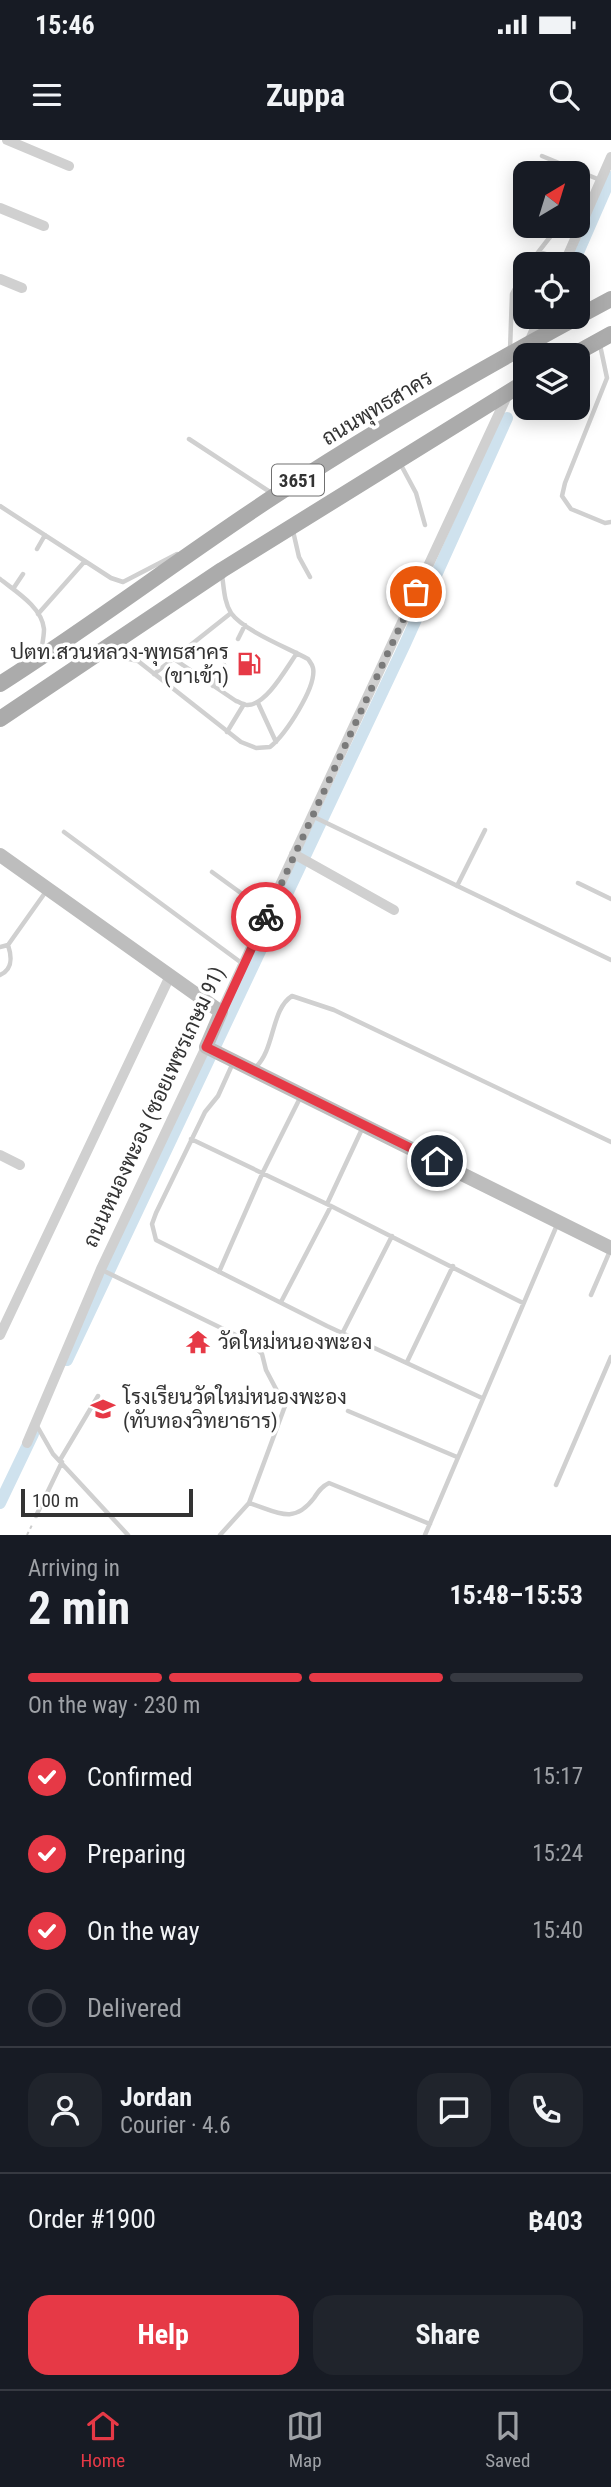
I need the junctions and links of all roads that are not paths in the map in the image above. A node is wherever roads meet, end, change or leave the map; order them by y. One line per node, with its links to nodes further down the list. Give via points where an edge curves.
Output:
1 (7, 140): 4 (street)
2 (542, 156): 5 (lane)
3 (611, 157): 5 (street)
4 (69, 166)
5 (601, 180): 10 (street)
6 (0, 208): 7 (street)
7 (44, 226)
8 (549, 238): 9 (lane)
9 (539, 252)
10 (569, 252)
11 (0, 279): 12 (street)
12 (22, 288)
13 (513, 292): 18 (lane)
14 (611, 299): 16 (main road, ถนนพุทธสาคร / 3651)
15 (605, 337): 25 (lane, via 607,378 562,496 571,509)
16 (530, 343)
17 (513, 352): 18 (main road, ถนนพุทธสาคร / 3651)
18 (510, 353): 23 (main road, ถนนพุทธสาคร / 3651)
19 (513, 390): 20 (main road, 3651)
20 (509, 392): 22 (main road, 3651); 54 (street, ถนนหนองพะอง (ซอยเพชรเกษม 91))
21 (189, 439): 23 (lane)
22 (400, 461): 27 (lane); 28 (main road, 3651)
23 (275, 495): 26 (main road, ถนนพุทธสาคร / 3651)
24 (0, 506): 29 (lane)
25 (611, 522)
26 (234, 524): 31 (lane, via 123,582); 43 (main road, ถนนพุทธสาคร / 3651)
27 (425, 525)
28 (292, 527): 32 (main road, 3651); 34 (lane, via 299,557)
29 (46, 535): 30 (lane); 31 (lane)
30 (37, 549)
31 (85, 561): 38 (lane)
32 (222, 570): 37 (lane); 41 (main road, 3651)
33 (23, 574): 36 (lane)
34 (310, 577)
35 (0, 579): 36 (lane)
36 (13, 589): 38 (lane)
37 (231, 613): 39 (lane); 44 (lane)
38 (38, 614): 43 (lane, via 44,631)
39 (245, 625): 40 (lane); 42 (lane)
40 (237, 639)
41 (100, 652): 46 (lane, via 138,661); 51 (main road, 3651)
42 (297, 653): 49 (lane); 53 (lane, via 313,666 313,677 297,715)
43 (40, 656): 47 (main road, ถนนพุทธสาคร / 3651)
44 (174, 659): 46 (lane); 48 (lane)
45 (224, 665): 48 (lane)
46 (154, 674): 52 (lane)
47 (2, 678)
48 (213, 686): 50 (lane)
49 (258, 703): 50 (lane); 53 (lane)
50 (244, 704): 52 (lane)
51 (0, 719)
52 (227, 732): 53 (lane, via 256,748)
53 (276, 743)
54 (312, 816): 57 (street, ถนนหนองพะอง (ซอยเพชรเกษม 91)); 61 (lane)
55 (485, 830): 61 (lane)
56 (64, 832): 69 (lane)
57 (294, 854): 64 (street); 65 (street, ถนนหนองพะอง (ซอยเพชรเกษม 91))
58 (0, 855): 62 (main road)
59 (212, 872): 65 (lane)
60 (578, 883): 63 (lane)
61 (457, 886): 68 (lane)
62 (47, 889): 66 (lane); 71 (main road)
63 (611, 900)
64 (394, 911)
65 (268, 912): 69 (street, ถนนหนองพะอง (ซอยเพชรเกษม 91))
66 (8, 945): 67 (lane); 70 (lane, via 11,961)
67 (0, 947)
68 (611, 960)
69 (243, 964): 72 (street, ถนนหนองพะอง (ซอยเพชรเกษม 91))
70 (0, 975)
71 (170, 976): 72 (main road); 94 (street)
72 (221, 1012): 73 (main road, ถนนหนองพะอง (ซอยเพชรเกษม 91))
73 (206, 1047): 74 (main road); 88 (street, ถนนหนองพะอง (ซอยเพชรเกษม 91))
74 (234, 1061): 75 (main road); 78 (lane)
75 (253, 1070): 76 (main road); 79 (lane, via 265,1056 283,1004 292,996 334,1010)
76 (302, 1094): 77 (main road); 82 (lane)
77 (363, 1125): 83 (lane); 84 (main road)
78 (191, 1139): 82 (lane); 89 (lane, via 156,1213 152,1232 167,1247)
79 (611, 1142)
80 (0, 1154): 81 (street)
81 (20, 1165)
82 (263, 1172): 83 (lane); 89 (lane)
83 (329, 1205): 85 (lane); 91 (lane)
84 (559, 1221): 86 (main road); 92 (lane)
85 (392, 1236): 87 (lane); 93 (lane)
86 (611, 1249): 90 (lane)
87 (453, 1266): 92 (lane); 96 (lane)
88 (101, 1269): 100 (street, ถนนหนองพะอง (ซอยเพชรเกษม 91)); 105 (lane, via 250,1342 262,1354 285,1406)
89 (219, 1272): 91 (lane)
90 (591, 1295)
91 (281, 1302): 93 (lane)
92 (523, 1303): 98 (lane)
93 (343, 1332): 96 (lane)
94 (0, 1335)
95 (611, 1357): 104 (lane)
96 (407, 1362): 98 (lane)
97 (98, 1396): 103 (lane)
98 (482, 1398): 102 (lane)
99 (348, 1411): 102 (lane)
100 (36, 1423): 101 (street, ถนนหนองพะอง (ซอยเพชรเกษม 91)); 103 (lane)
101 (27, 1443)
102 (457, 1457): 107 (lane)
103 (61, 1461): 106 (lane); 108 (lane)
104 (556, 1485)
105 (249, 1503): 107 (lane, via 298,1514 329,1483); 109 (lane)
106 (36, 1516)
107 (430, 1524): 110 (lane)
108 (128, 1535)
109 (220, 1535)
110 (425, 1535)

